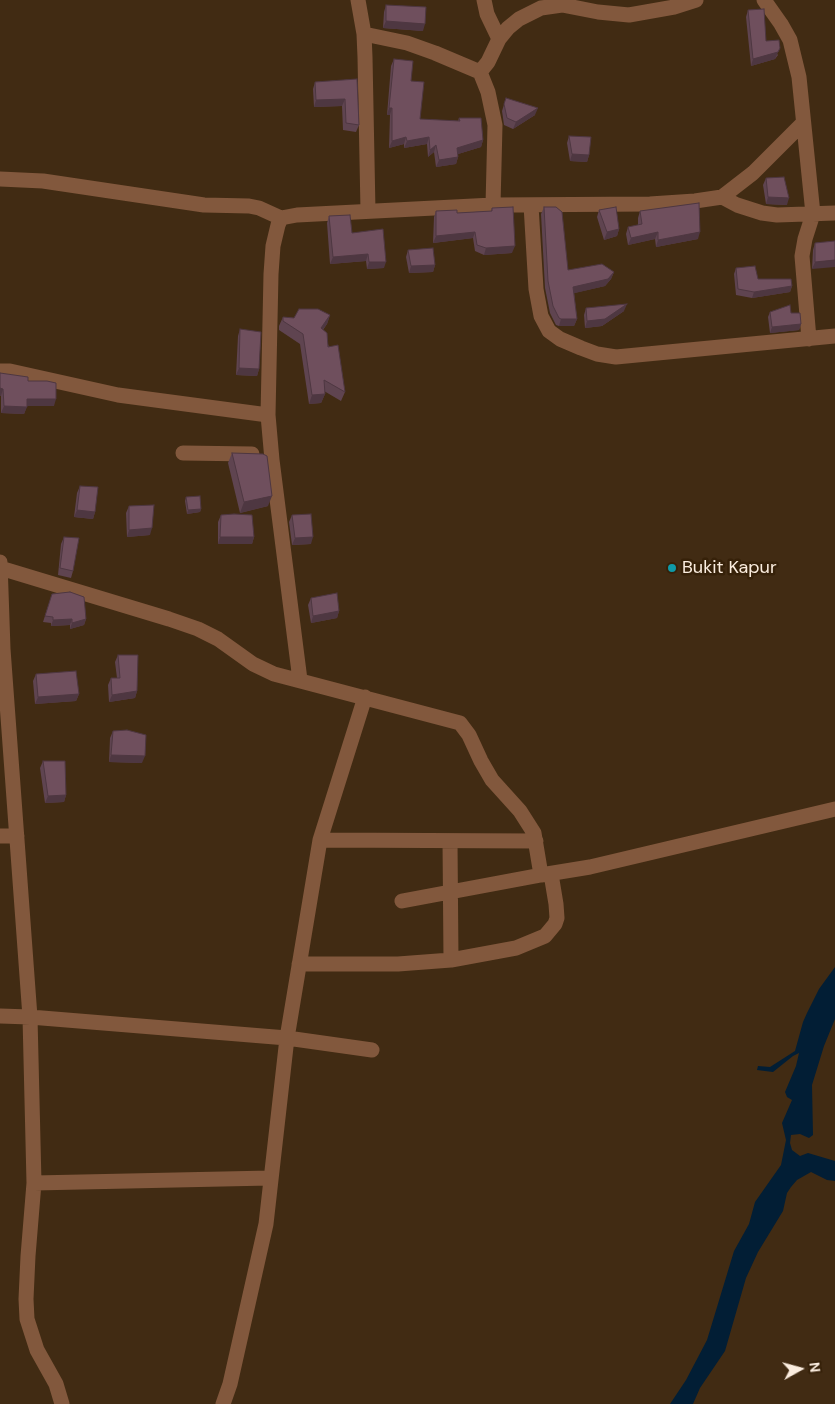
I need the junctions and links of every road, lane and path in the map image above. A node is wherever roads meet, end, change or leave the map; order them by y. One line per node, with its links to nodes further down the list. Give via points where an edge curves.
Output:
1 (358, 0): 5 (street)
2 (484, 0): 6 (street)
3 (696, 0): 6 (street, via 629,15 550,6 531,11)
4 (764, 0): 8 (street, via 790,40 799,77)
5 (364, 34): 7 (street, via 407,43); 13 (street)
6 (499, 39): 7 (street, via 492,57)
7 (480, 72): 12 (street, via 495,125)
8 (803, 123): 10 (street, via 753,173); 15 (street)
9 (0, 179): 16 (street, via 43,181 204,205 250,206)
10 (722, 197): 11 (street, via 650,204); 15 (street, via 737,206 762,213)
11 (531, 204): 12 (street); 18 (street, via 539,311 549,331 560,339 597,354 616,357)
12 (493, 205): 13 (street)
13 (368, 211): 16 (street)
14 (835, 213): 15 (street)
15 (813, 214): 18 (street, via 802,256)
16 (281, 218): 20 (street, via 273,246 271,274)
17 (835, 336): 18 (street)
18 (809, 339)
19 (0, 371): 20 (street, via 118,395)
20 (268, 415): 22 (street)
21 (183, 453): 22 (street, via 254,454)
22 (272, 460): 25 (street)
23 (0, 566): 24 (street); 25 (street, via 198,629 265,670)
24 (1, 649): 29 (street)
25 (300, 680): 26 (street)
26 (365, 697): 30 (street); 32 (street, via 460,723 492,780 520,811)
27 (835, 808): 33 (street, via 590,867)
28 (0, 836): 29 (street)
29 (17, 836): 39 (street)
30 (320, 840): 31 (street); 37 (street)
31 (450, 841): 32 (street); 34 (street)
32 (536, 841): 33 (street)
33 (546, 874): 34 (street); 36 (street, via 557,918 551,931 516,948)
34 (451, 892): 35 (street); 36 (street)
35 (402, 901)
36 (451, 960): 37 (street, via 398,964)
37 (299, 964): 40 (street)
38 (0, 1016): 39 (street)
39 (30, 1018): 40 (street); 43 (street)
40 (287, 1038): 41 (street); 42 (street)
41 (372, 1050)
42 (270, 1178): 43 (street); 45 (street, via 260,1253 230,1384)
43 (34, 1183): 44 (street, via 27,1319 37,1350 56,1384)
44 (62, 1404)
45 (222, 1404)

